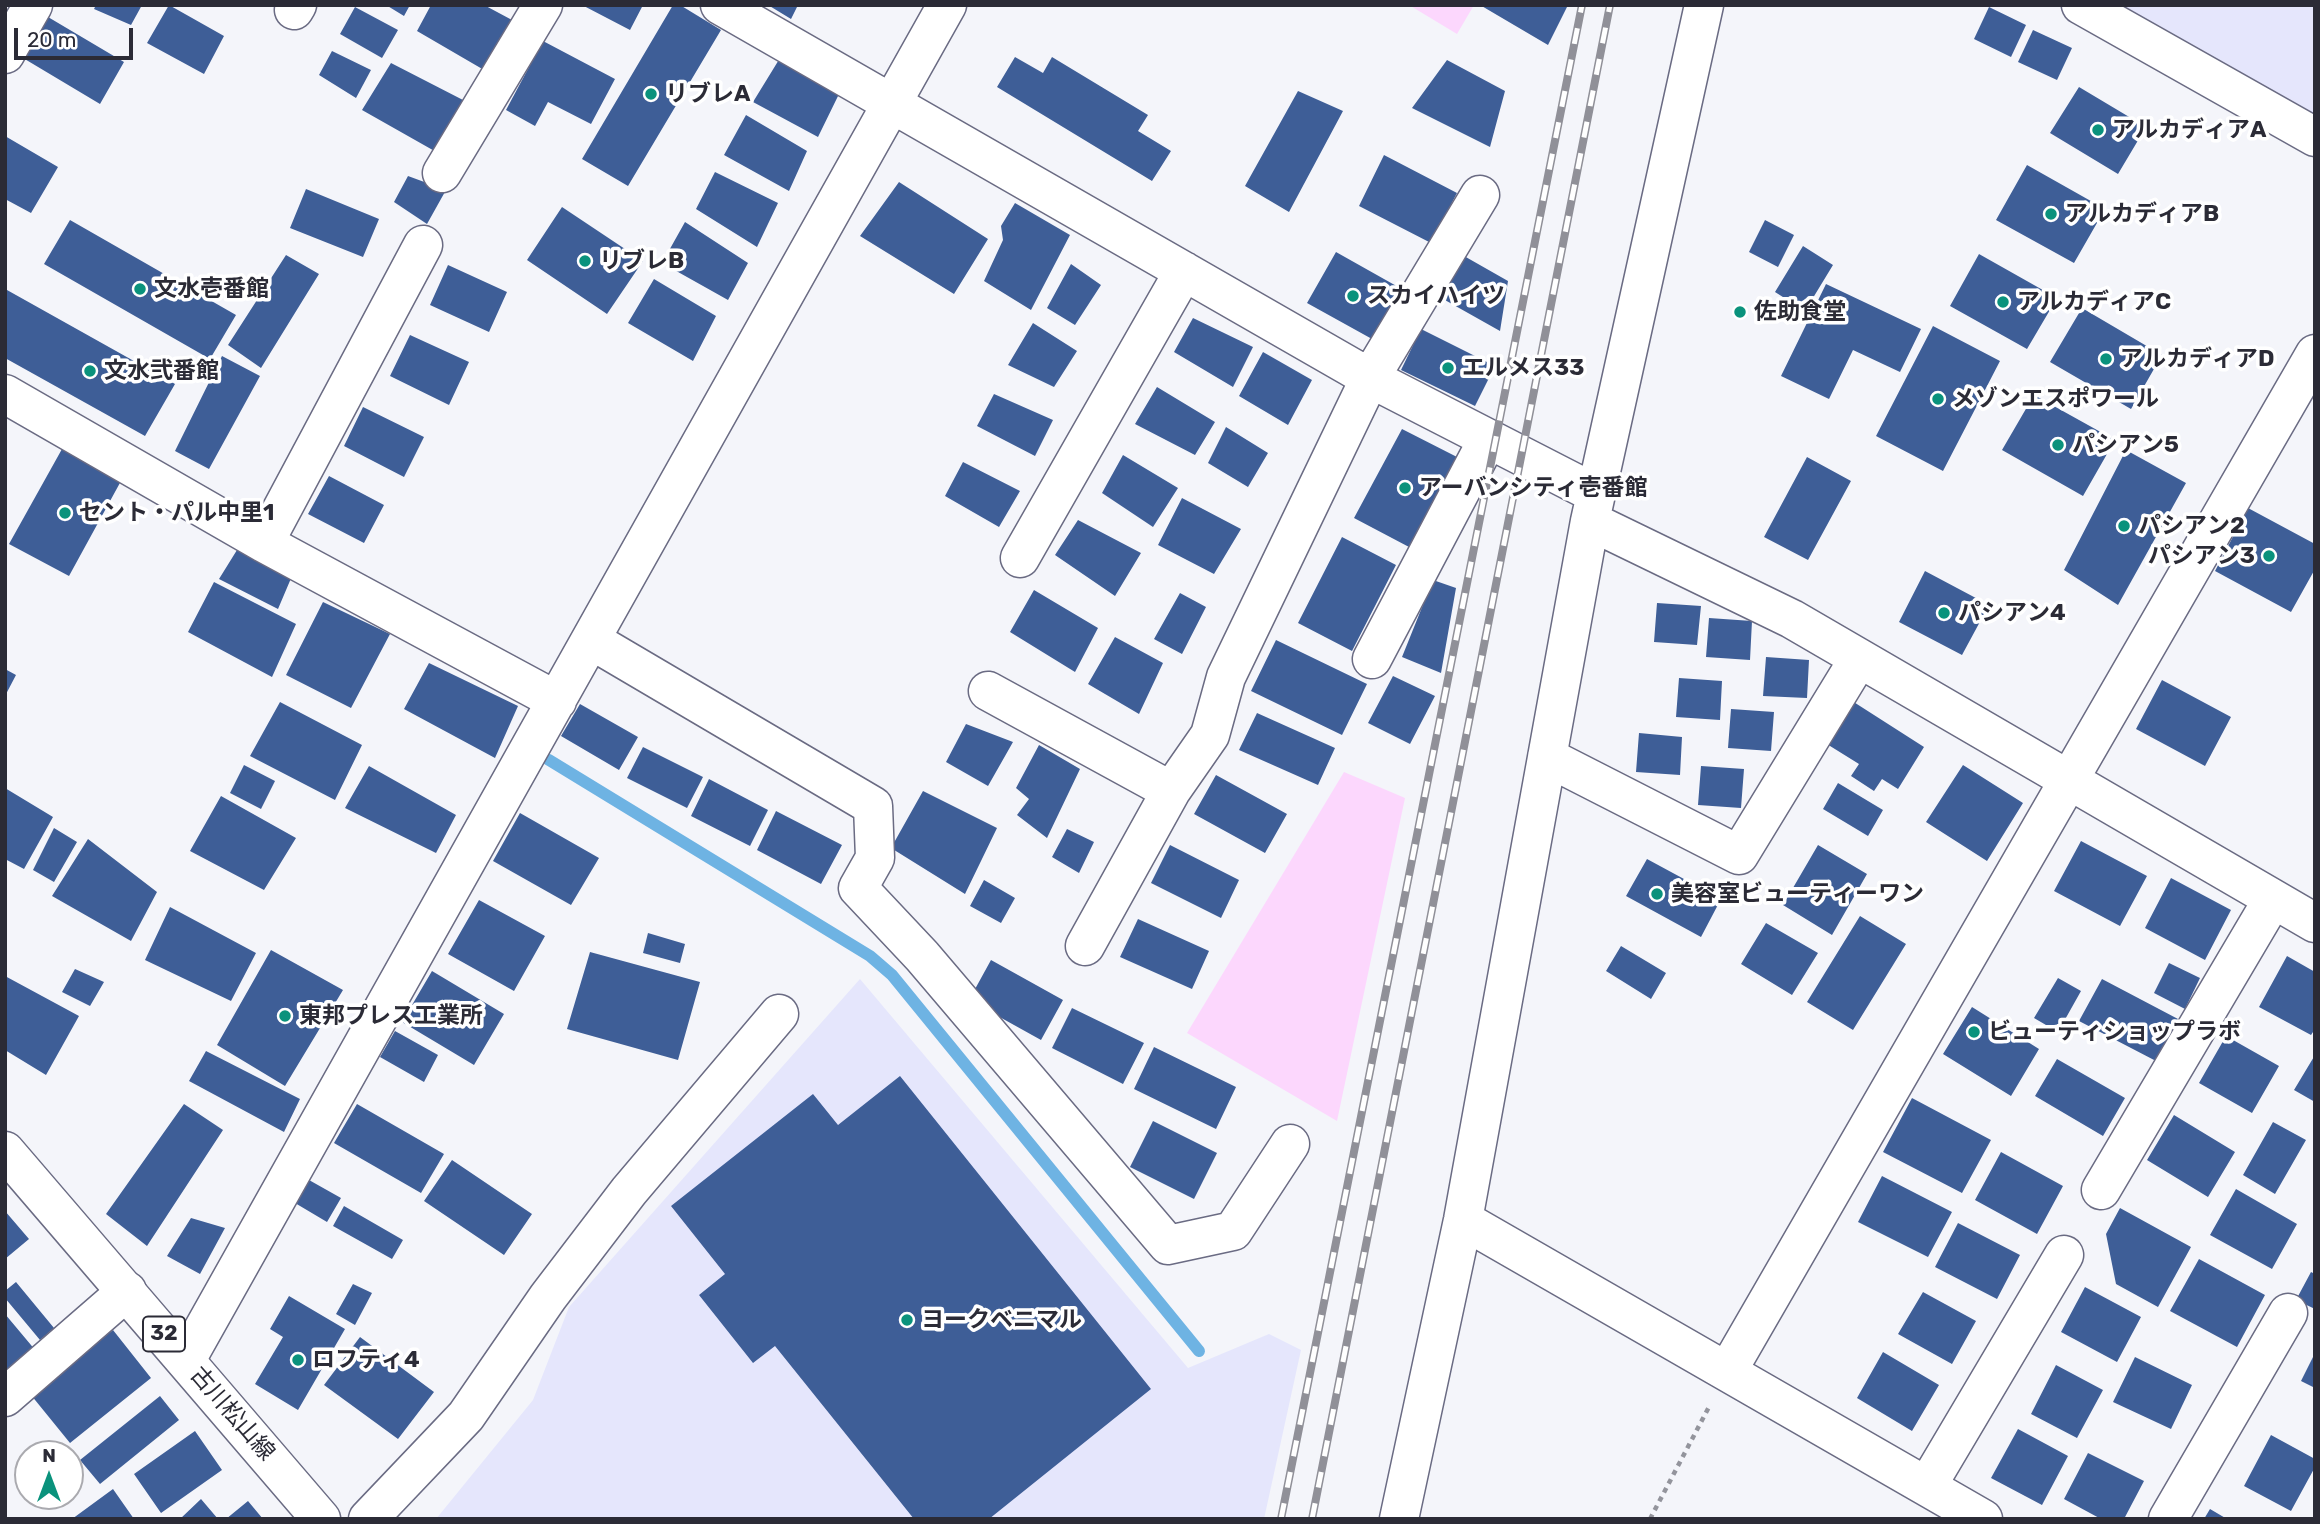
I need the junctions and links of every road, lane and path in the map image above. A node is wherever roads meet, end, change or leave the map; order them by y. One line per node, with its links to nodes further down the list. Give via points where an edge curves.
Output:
1 (33, 5): 7 (street)
2 (543, 5): 10 (street)
3 (720, 5): 8 (street)
4 (947, 5): 8 (street)
5 (1704, 5): 18 (street)
6 (2081, 5): 9 (street)
7 (5, 54)
8 (893, 103): 13 (street); 21 (street)
9 (2315, 137)
10 (442, 173)
11 (1480, 195): 15 (street)
12 (424, 245): 19 (street)
13 (1184, 271): 15 (street); 20 (street)
14 (2315, 354): 27 (street)
15 (1370, 378): 17 (street); 28 (street, via 1227,677 1210,735)
16 (5, 394): 19 (street)
17 (1488, 439): 18 (street); 22 (street)
18 (1593, 508): 23 (street); 26 (street)
19 (264, 542): 25 (street)
20 (1020, 558)
21 (591, 640): 25 (street); 33 (street, via 873,806 875,858 858,888 922,956 1168,1245 1233,1231)
22 (1372, 659)
23 (1858, 660): 26 (street, via 1739,855); 27 (street)
24 (988, 691): 28 (street)
25 (556, 701): 40 (street)
26 (1547, 757): 36 (street)
27 (2066, 780): 29 (street); 41 (street)
28 (1171, 791): 31 (street)
29 (2273, 899): 30 (street); 35 (street)
30 (2315, 923)
31 (1085, 946)
32 (779, 1014): 45 (street, via 629,1191 466,1416)
33 (1290, 1144)
34 (5, 1151): 38 (street, 古川松山線 / 32)
35 (2101, 1190)
36 (1463, 1220): 41 (street); 46 (street)
37 (2064, 1255): 43 (street)
38 (127, 1291): 40 (street, 古川松山線 / 32); 42 (street)
39 (2288, 1313): 49 (street)
40 (186, 1360): 44 (street, 古川松山線 / 32)
41 (1728, 1370): 43 (street); 47 (path)
42 (5, 1397)
43 (1927, 1486): 48 (street)
44 (321, 1519)
45 (368, 1519)
46 (1399, 1519)
47 (1650, 1519)
48 (1983, 1519)
49 (2168, 1519)

